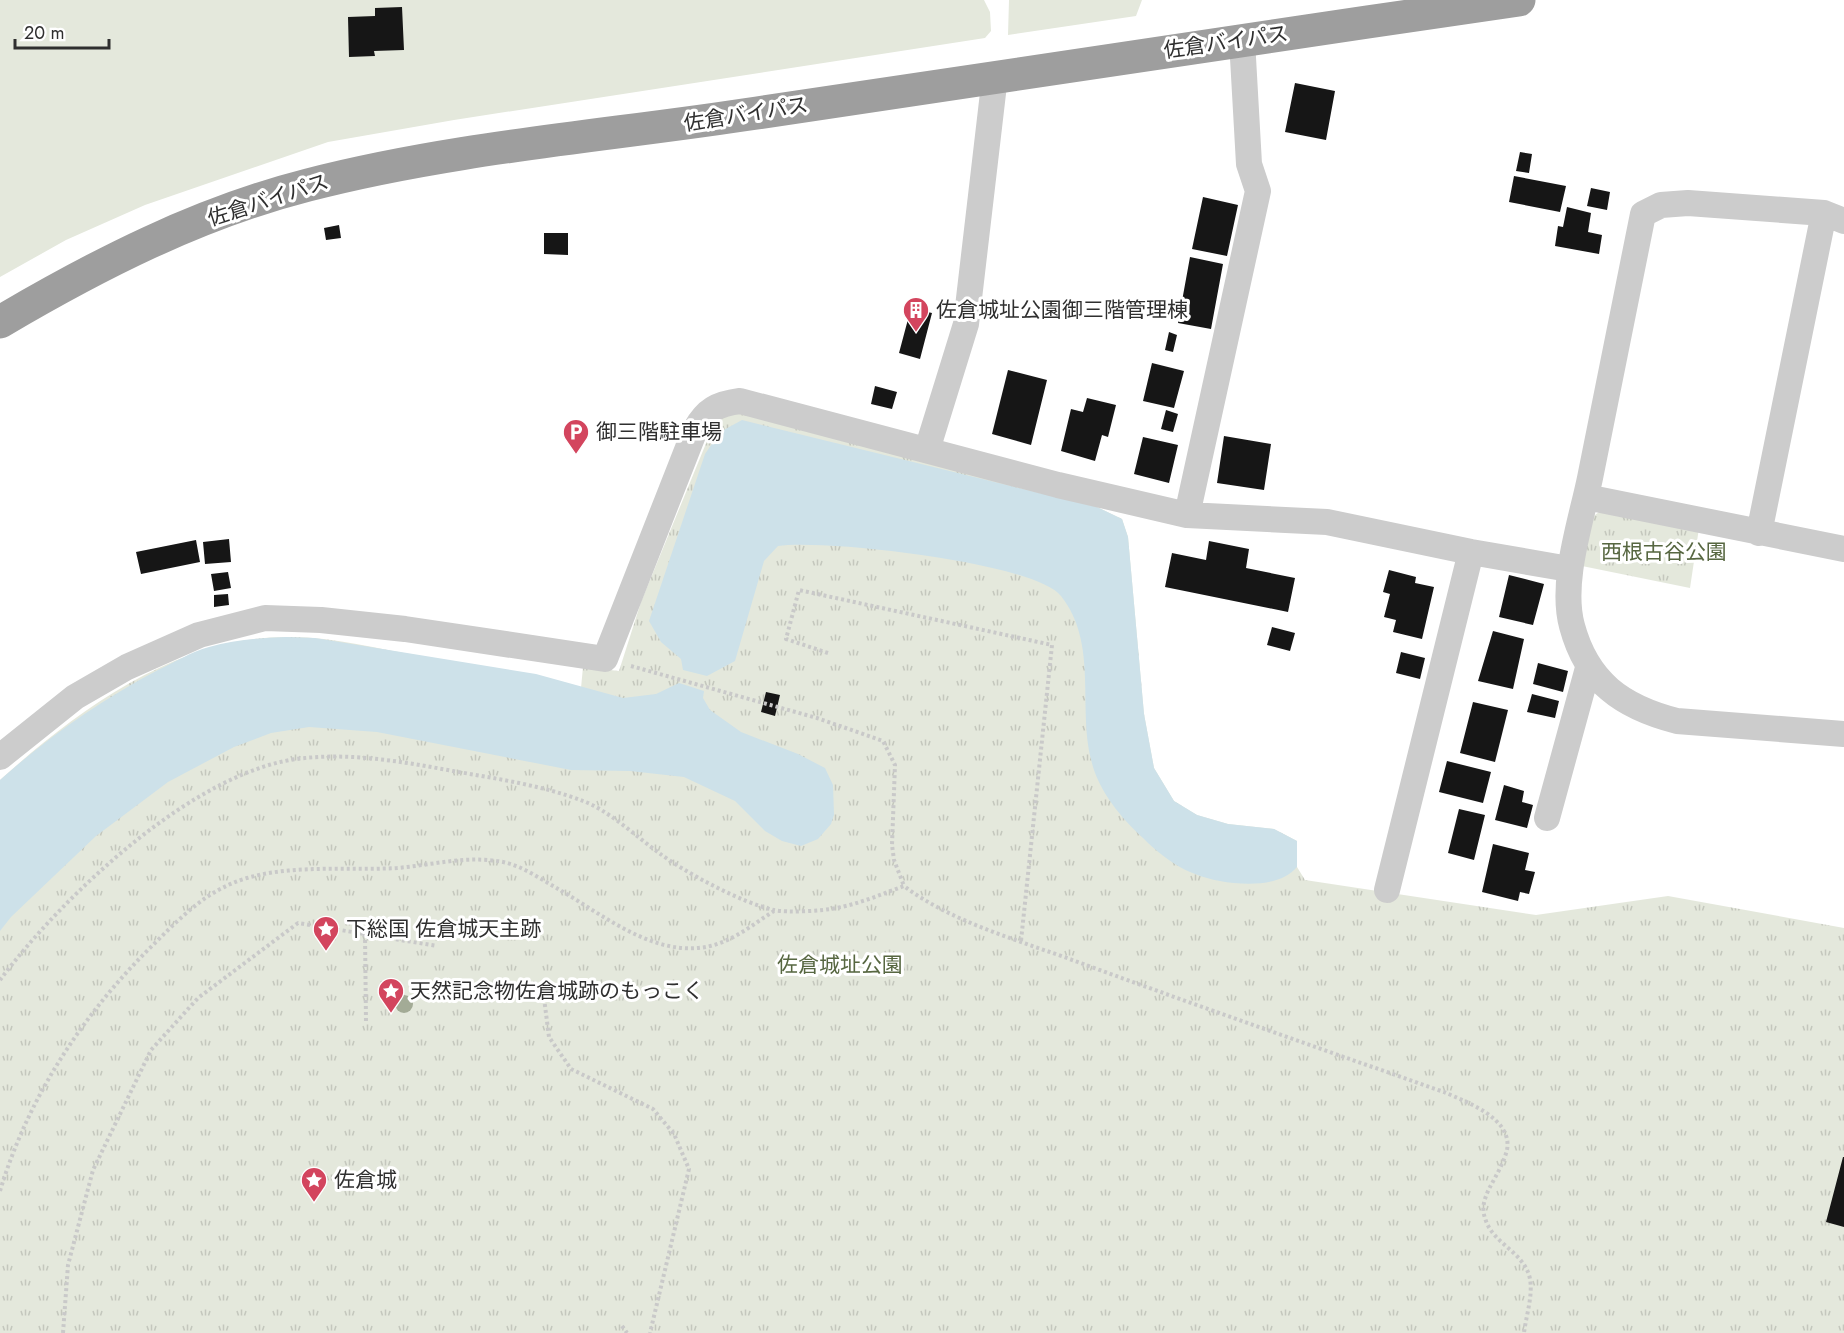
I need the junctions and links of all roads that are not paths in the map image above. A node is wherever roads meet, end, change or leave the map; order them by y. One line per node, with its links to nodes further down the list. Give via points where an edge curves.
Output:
1 (1519, 0): 2 (highway, 佐倉バイパス)
2 (1242, 40): 3 (highway, 佐倉バイパス); 8 (street, via 1249,164 1258,191)
3 (995, 76): 5 (highway, 佐倉バイパス, via 429,158 305,186 152,240); 6 (street, via 966,324)
4 (1834, 217): 7 (street, via 1688,203 1661,205 1643,214); 9 (street)
5 (0, 322)
6 (927, 450): 8 (street); 15 (street, via 740,401 722,403 704,414 695,430 605,659 394,628 266,618 199,635 127,667 75,697)
7 (1586, 497): 9 (street); 12 (street)
8 (1187, 515): 11 (street, via 1327,522)
9 (1759, 533): 10 (street)
10 (1844, 549)
11 (1471, 552): 12 (street); 17 (street)
12 (1569, 569): 13 (street, via 1571,625)
13 (1588, 668): 14 (street, via 1616,696 1650,714 1677,721); 16 (street)
14 (1844, 734)
15 (0, 757)
16 (1547, 818)
17 (1387, 890)

